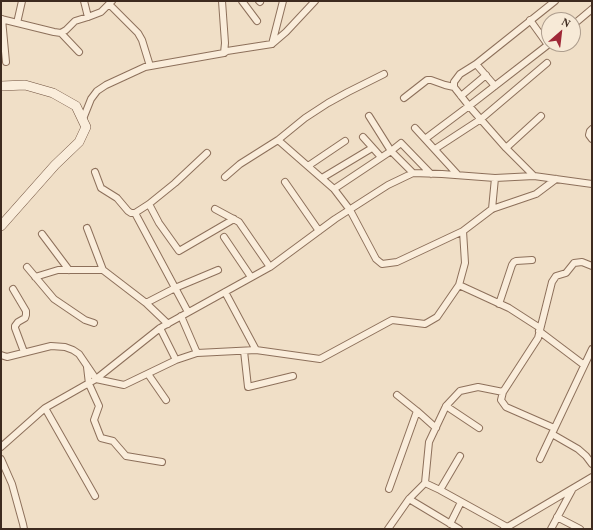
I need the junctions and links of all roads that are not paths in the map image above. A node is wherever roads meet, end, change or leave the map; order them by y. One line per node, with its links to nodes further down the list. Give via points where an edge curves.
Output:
1 (22, 1): 15 (street)
2 (84, 1): 10 (street)
3 (222, 1): 21 (street)
4 (242, 1): 14 (street)
5 (283, 1): 18 (street)
6 (315, 1): 18 (street)
7 (555, 1): 13 (street)
8 (111, 3): 10 (street, via 101,12); 25 (street, via 138,33)
9 (592, 9): 11 (street)
10 (88, 17): 16 (street, via 75,21)
11 (581, 18)
12 (2, 19): 15 (street); 22 (street)
13 (530, 20): 17 (street); 24 (street)
14 (257, 21)
15 (17, 23): 16 (street)
16 (61, 33): 20 (street)
17 (541, 35)
18 (272, 44): 21 (street)
19 (541, 50): 29 (street)
20 (79, 52)
21 (224, 53): 25 (street)
22 (6, 62)
23 (547, 63): 37 (street)
24 (476, 64): 27 (street); 30 (street, via 460,74 454,82)
25 (150, 66): 36 (street, via 96,91)
26 (384, 74): 43 (street, via 328,103)
27 (486, 75): 29 (street); 31 (street)
28 (1, 86): 36 (street, via 25,85 53,93 76,106)
29 (495, 86): 33 (street)
30 (454, 87): 31 (street); 32 (street, via 427,80)
31 (461, 96): 33 (street)
32 (404, 98)
33 (469, 106): 37 (street); 41 (street)
34 (369, 116): 48 (street)
35 (541, 116): 46 (street)
36 (82, 119): 70 (street, via 86,127 78,142)
37 (480, 119): 46 (street); 47 (street)
38 (415, 128): 41 (street)
39 (592, 129): 42 (street, via 589,135)
40 (364, 137): 45 (street)
41 (425, 139): 47 (street)
42 (592, 139)
43 (278, 140): 51 (street); 57 (street, via 240,164)
44 (345, 141): 51 (street)
45 (372, 148): 50 (street); 58 (street)
46 (506, 148): 56 (street)
47 (435, 149): 55 (street)
48 (391, 151): 50 (street); 53 (street); 54 (street, via 401,143)
49 (207, 153): 64 (street)
50 (381, 157): 63 (street)
51 (308, 166): 58 (street)
52 (95, 172): 68 (street, via 101,188 117,198 128,211)
53 (414, 173): 54 (street); 67 (street, via 388,185)
54 (431, 174): 55 (street)
55 (458, 175): 59 (street)
56 (534, 176): 59 (street); 60 (street)
57 (225, 177)
58 (322, 178): 63 (street)
59 (495, 178): 66 (street)
60 (556, 179): 62 (street); 66 (street, via 536,194)
61 (285, 182): 72 (street)
62 (592, 184)
63 (334, 189): 67 (street)
64 (149, 204): 68 (street); 69 (street, via 179,251)
65 (215, 209): 69 (street)
66 (492, 209): 73 (street)
67 (350, 210): 72 (street); 73 (street, via 376,259 382,264 397,262)
68 (135, 213): 86 (street)
69 (234, 219): 77 (street, via 239,222)
70 (1, 226)
71 (87, 228): 81 (street)
72 (319, 231): 77 (street)
73 (462, 231): 85 (street, via 465,263)
74 (42, 234): 80 (street)
75 (224, 237): 84 (street)
76 (532, 260): 90 (street, via 514,262)
77 (270, 266): 84 (street)
78 (592, 266): 96 (street, via 582,262 574,264 566,273 556,276 552,282)
79 (27, 267): 83 (street)
80 (69, 270): 81 (street); 83 (street, via 58,270)
81 (103, 270): 89 (street)
82 (218, 270): 86 (street)
83 (35, 277): 93 (street, via 54,299 85,320)
84 (251, 277): 88 (street)
85 (459, 285): 90 (street); 98 (street, via 437,318 425,324 392,320 320,359)
86 (175, 288): 89 (street); 91 (street)
87 (13, 289): 100 (street, via 26,312 25,318 15,326)
88 (225, 292): 91 (street); 98 (street)
89 (146, 303): 94 (street)
90 (499, 304): 96 (street, via 521,315)
91 (188, 312): 92 (street)
92 (181, 316): 94 (street); 101 (street)
93 (94, 323)
94 (168, 324): 95 (street)
95 (160, 328): 103 (street); 108 (street)
96 (540, 330): 104 (street); 110 (street, via 538,338)
97 (592, 349): 104 (street)
98 (256, 350): 99 (street)
99 (244, 351): 101 (street); 107 (street, via 248,387)
100 (24, 352): 102 (street, via 7,357); 105 (street, via 51,346 65,347 79,354)
101 (197, 353): 103 (street)
102 (1, 355)
103 (176, 360): 106 (street)
104 (584, 365): 118 (street)
105 (87, 366): 108 (street); 109 (street)
106 (148, 374): 108 (street, via 124,385); 112 (street)
107 (293, 376)
108 (96, 379): 109 (street)
109 (88, 384): 114 (street); 123 (street, via 99,406 94,420 101,438 113,441 126,456)
110 (503, 392): 113 (street, via 478,386 460,391); 118 (street, via 501,400 506,407)
111 (397, 395): 115 (street)
112 (166, 400)
113 (446, 406): 116 (street); 117 (street)
114 (45, 408): 119 (street); 130 (street)
115 (417, 411): 116 (street); 128 (street)
116 (436, 428): 126 (street, via 430,442)
117 (479, 428)
118 (553, 431): 122 (street); 124 (street, via 578,449)
119 (2, 444)
120 (460, 456): 129 (street)
121 (1, 459): 136 (street, via 12,484)
122 (540, 459)
123 (162, 462)
124 (592, 464)
125 (592, 477): 127 (street)
126 (425, 483): 129 (street); 131 (street)
127 (572, 488): 133 (street); 135 (street)
128 (389, 489)
129 (440, 490): 132 (street)
130 (95, 496)
131 (409, 499): 134 (street); 137 (street)
132 (461, 502): 134 (street); 135 (street)
133 (557, 517): 139 (street); 140 (street)
134 (450, 524): 138 (street)
135 (506, 528)
136 (24, 529)
137 (388, 529)
138 (459, 529)
139 (550, 529)
140 (580, 529)

